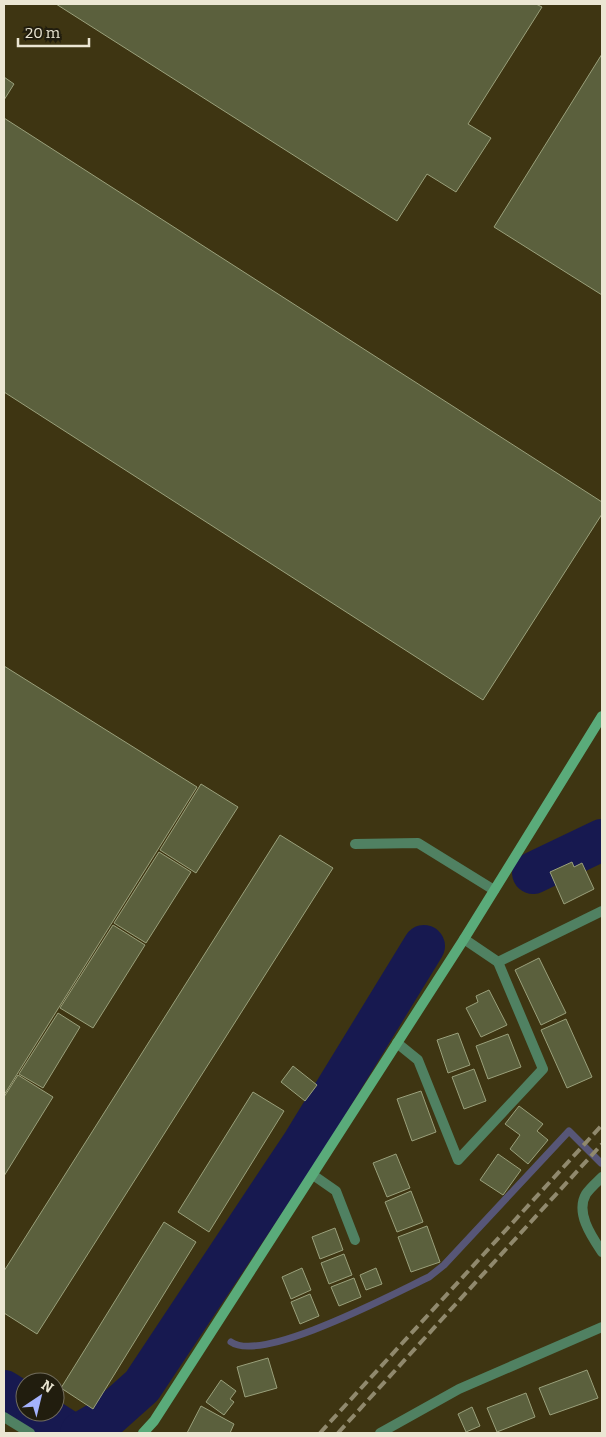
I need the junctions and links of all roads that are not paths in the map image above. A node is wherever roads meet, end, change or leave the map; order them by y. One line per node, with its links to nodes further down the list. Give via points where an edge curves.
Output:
1 (602, 716): 3 (street)
2 (356, 844): 3 (street, via 418,843)
3 (494, 890): 5 (street)
4 (602, 911): 6 (street)
5 (464, 938): 6 (street); 7 (street)
6 (498, 962): 7 (street, via 543,1069 458,1160 418,1060)
7 (397, 1044): 8 (street)
8 (313, 1175): 10 (street, via 336,1191); 15 (street, via 154,1421)
9 (602, 1177): 11 (street, via 586,1195 584,1216 592,1238)
10 (355, 1240)
11 (602, 1252)
12 (602, 1327): 16 (street, via 459,1389)
13 (4, 1417): 14 (street)
14 (30, 1433)
15 (143, 1433)
16 (380, 1433)

